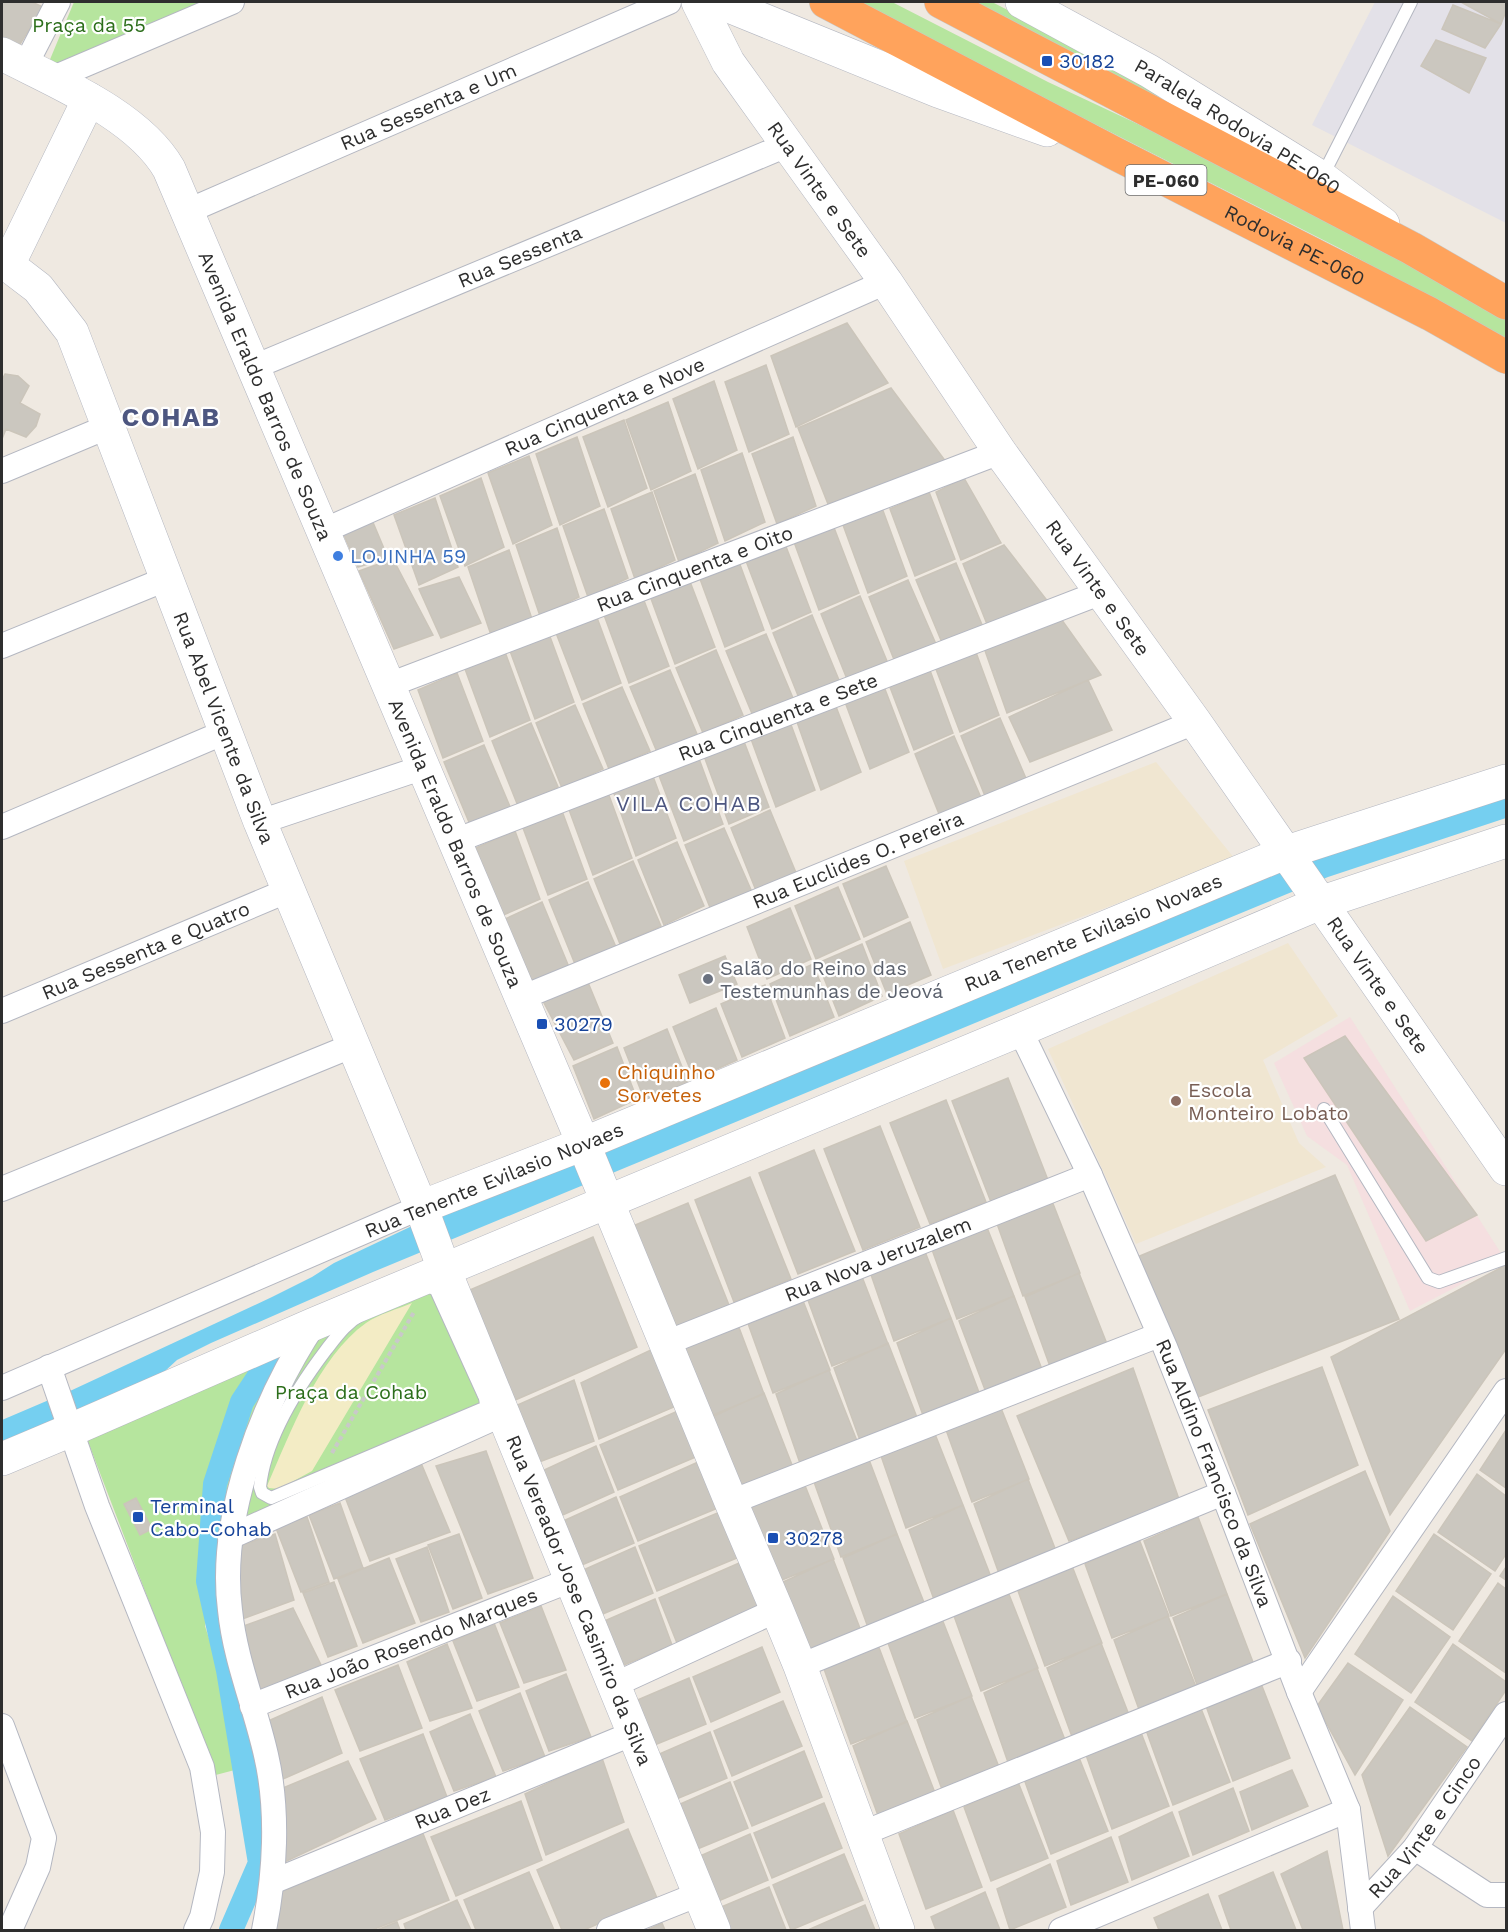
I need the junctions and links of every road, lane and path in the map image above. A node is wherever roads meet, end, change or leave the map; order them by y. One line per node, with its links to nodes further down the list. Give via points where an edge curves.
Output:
1 (58, 2): 10 (street)
2 (232, 2): 10 (street)
3 (669, 2): 15 (street, Rua Sessenta e Um)
4 (698, 2): 12 (street, Rua Vinte e Sete, via 729,62)
5 (719, 2): 13 (street, PE-060, via 938,91)
6 (826, 2): 13 (highway, Rodovia PE-060 / PE-060)
7 (941, 2): 16 (highway, PE-060)
8 (1022, 2): 14 (street, Paralela Rodovia PE-060 / PE-060, via 1149,71)
9 (1411, 2): 14 (lane)
10 (26, 66): 11 (street, Avenida Eraldo Barros de Souza)
11 (89, 99): 15 (street, Avenida Eraldo Barros de Souza, via 147,140 161,155); 17 (street)
12 (787, 145): 18 (street, Rua Vinte e Sete); 21 (street, Rua Sessenta)
13 (1114, 153): 20 (highway, Rodovia PE-060 / PE-060, via 1430,314)
14 (1322, 178): 16 (street, Paralela Rodovia PE-060 / PE-060)
15 (188, 211): 21 (street, Avenida Eraldo Barros de Souza)
16 (1412, 248): 19 (highway, PE-060)
17 (4, 268): 22 (street, Rua Abel Vicente da Silva, via 38,288 72,332)
18 (886, 282): 23 (street, Rua Vinte e Sete); 25 (street, Rua Cinquenta e Nove)
19 (1506, 303)
20 (1506, 357)
21 (254, 367): 25 (street, Avenida Eraldo Barros de Souza)
22 (107, 427): 24 (street); 26 (street, Rua Abel Vicente da Silva)
23 (1000, 452): 27 (street, Rua Vinte e Sete); 29 (street, Rua Cinquenta e Oito)
24 (2, 471)
25 (323, 531): 29 (street, Avenida Eraldo Barros de Souza)
26 (166, 579): 28 (street); 31 (street, Rua Abel Vicente da Silva)
27 (1102, 592): 30 (street, Rua Vinte e Sete); 36 (street, Rua Cinquenta e Sete)
28 (2, 646)
29 (388, 685): 32 (street, Avenida Eraldo Barros de Souza)
30 (1195, 722): 38 (street, Rua Vinte e Sete); 41 (street, Rua Euclides O. Pereira)
31 (225, 732): 34 (street, Rua Abel Vicente da Silva); 35 (street)
32 (423, 767): 34 (street); 36 (street, Avenida Eraldo Barros de Souza)
33 (1506, 781): 38 (street, Rua Tenente Evilasio Novaes)
34 (260, 822): 39 (street, Rua Abel Vicente da Silva)
35 (2, 827)
36 (455, 841): 41 (street, Avenida Eraldo Barros de Souza)
37 (1506, 841): 40 (street)
38 (1289, 856): 40 (street, Rua Vinte e Sete); 46 (street, Rua Tenente Evilasio Novaes)
39 (289, 890): 42 (street, Rua Sessenta e Quatro); 44 (street, Rua Abel Vicente da Silva)
40 (1316, 896): 43 (street); 47 (street, Rua Vinte e Sete)
41 (521, 998): 46 (street, Avenida Eraldo Barros de Souza)
42 (2, 1011)
43 (1020, 1030): 48 (street, Rua Aldino Francisco da Silva); 50 (street)
44 (354, 1045): 49 (street); 51 (street, Rua Abel Vicente da Silva)
45 (1324, 1109): 52 (lane, via 1428,1278 1439,1282)
46 (585, 1147): 50 (street, Avenida Eraldo Barros de Souza); 51 (street, Rua Tenente Evilasio Novaes)
47 (1506, 1169)
48 (1090, 1175): 55 (street, Rua Aldino Francisco da Silva); 56 (street, Rua Nova Jeruzalem)
49 (2, 1189)
50 (603, 1191): 53 (street); 56 (street, Avenida Eraldo Barros de Souza)
51 (423, 1213): 53 (street, Rua Vereador Jose Casimiro da Silva); 57 (street, Rua Tenente Evilasio Novaes)
52 (1506, 1258)
53 (437, 1268): 54 (street); 60 (street, Rua Vereador Jose Casimiro da Silva); 63 (path); 63 (lane, via 436,1290 486,1401 484,1408); 63 (lane, via 353,1319 309,1373 290,1405 274,1437 261,1478 262,1493 271,1498)
54 (314, 1324): 61 (street); 66 (street, via 261,1427 243,1476)
55 (1159, 1335): 64 (street, Rua Aldino Francisco da Silva); 65 (street)
56 (666, 1343): 65 (street, Avenida Eraldo Barros de Souza)
57 (49, 1367): 58 (street, Rua Tenente Evilasio Novaes); 61 (street)
58 (2, 1388)
59 (1506, 1391): 72 (street)
60 (503, 1414): 66 (street); 67 (street, Rua Vereador Jose Casimiro da Silva)
61 (69, 1425): 62 (street); 85 (street, via 97,1506 202,1767 213,1832 212,1872)
62 (2, 1459)
63 (317, 1479)
64 (1223, 1493): 69 (street, Rua Aldino Francisco da Silva); 70 (street)
65 (731, 1502): 68 (street)
66 (230, 1537): 73 (street, via 230,1610)
67 (571, 1580): 71 (street, Rua Vereador Jose Casimiro da Silva); 73 (street, Rua João Rosendo Marques)
68 (777, 1610): 70 (street); 71 (street)
69 (1289, 1661): 72 (street, Rua Aldino Francisco da Silva); 78 (street)
70 (801, 1666): 78 (street)
71 (614, 1685): 76 (street, Rua Vereador Jose Casimiro da Silva)
72 (1299, 1692): 77 (street, Rua Aldino Francisco da Silva)
73 (252, 1706): 80 (street, via 272,1792)
74 (1506, 1714): 79 (street, Rua Vinte e Cinco)
75 (2, 1726): 84 (street, via 44,1839 38,1867)
76 (634, 1733): 80 (street, Rua Dez); 81 (street, Rua Vereador Jose Casimiro da Silva)
77 (1348, 1810): 83 (street, Rua Aldino Francisco da Silva); 90 (street)
78 (861, 1834): 89 (street)
79 (1415, 1848): 82 (street, via 1487,1895); 83 (street, Rua Vinte e Cinco)
80 (272, 1882): 86 (street)
81 (699, 1894): 87 (street); 88 (street, Rua Vereador Jose Casimiro da Silva)
82 (1506, 1895)
83 (1362, 1919)
84 (10, 1930)
85 (196, 1930)
86 (264, 1930)
87 (609, 1930)
88 (714, 1930)
89 (898, 1930)
90 (1061, 1930)

